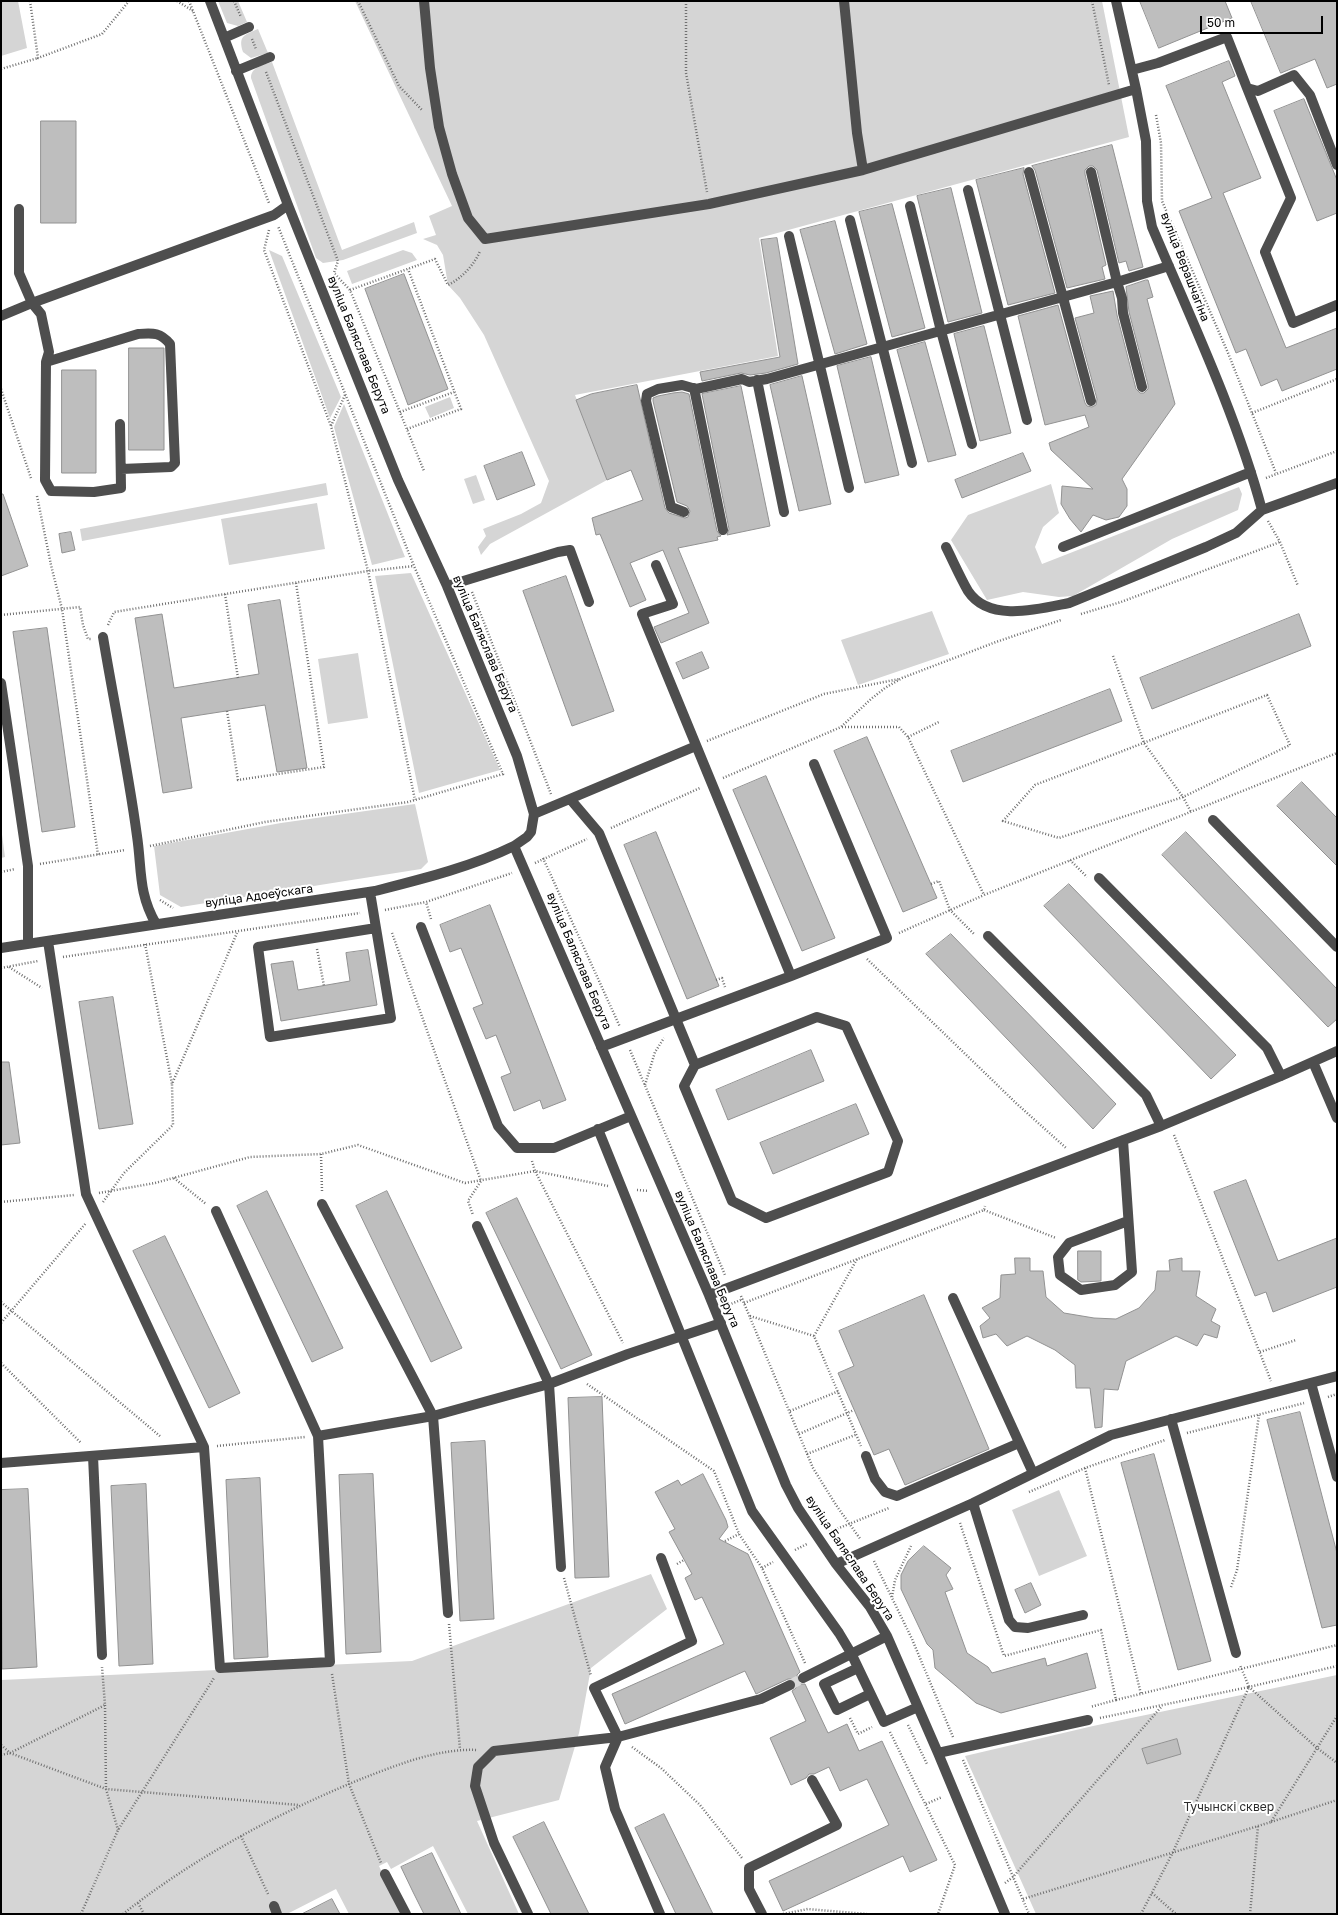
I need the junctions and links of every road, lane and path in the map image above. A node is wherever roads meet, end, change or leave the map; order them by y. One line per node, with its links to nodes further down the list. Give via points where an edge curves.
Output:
1 (30, 1): 15 (path)
2 (129, 1): 15 (path, via 102,34)
3 (177, 1): 12 (path)
4 (189, 1): 12 (path)
5 (210, 1): 14 (street, вуліца Баляслава Берута)
6 (358, 1): 24 (path, via 400,86)
7 (424, 1): 24 (street)
8 (686, 1): 30 (path, via 686,73)
9 (844, 1): 26 (street)
10 (1092, 1): 22 (path)
11 (1116, 1): 18 (street, вуліца Верашчагіна)
12 (193, 12): 34 (path)
13 (248, 28): 14 (street); 16 (path)
14 (224, 38): 19 (street, вуліца Баляслава Берута)
15 (38, 58): 17 (path)
16 (266, 59): 19 (street); 41 (path, via 338,261 334,273)
17 (1, 69)
18 (1132, 70): 20 (street, via 1158,63 1226,37); 21 (street, вуліца Верашчагіна)
19 (236, 71): 31 (street, вуліца Баляслава Берута)
20 (1247, 88): 25 (street, via 1258,91 1294,75 1310,95); 44 (street, via 1291,198 1266,252 1293,323)
21 (1136, 89): 22 (street); 38 (street, вуліца Верашчагіна, via 1146,141 1147,201 1152,227)
22 (1111, 95): 26 (street)
23 (1156, 114): 60 (path, via 1161,143 1162,201)
24 (439, 128): 30 (street, via 468,218 485,239)
25 (1337, 165)
26 (863, 170): 30 (street)
27 (1029, 172): 42 (street)
28 (1091, 172): 40 (street)
29 (968, 190): 45 (street)
30 (709, 204)
31 (288, 205): 34 (street); 89 (street, вуліца Баляслава Берута, via 398,480)
32 (910, 206): 47 (street)
33 (19, 209): 43 (street, via 19,273)
34 (274, 214): 43 (street); 57 (path); 63 (path, via 264,250)
35 (850, 220): 48 (street)
36 (789, 236): 50 (street)
37 (478, 256): 39 (path, via 456,281 448,285 435,259)
38 (1169, 266): 40 (street); 70 (street, вуліца Верашчагіна)
39 (408, 269): 41 (path); 56 (path)
40 (1117, 282): 42 (street); 53 (street)
41 (350, 290): 59 (path)
42 (1064, 297): 45 (street); 58 (street)
43 (32, 303): 46 (street); 49 (street, via 41,314 49,352)
44 (1337, 305)
45 (999, 315): 47 (street); 61 (street)
46 (1, 316)
47 (941, 331): 48 (street); 65 (street)
48 (883, 347): 50 (street); 67 (street)
49 (46, 362): 68 (street, via 45,480 51,491 94,492 121,488); 68 (street, via 138,334 152,333 164,336 170,344 175,463 171,467)
50 (820, 364): 52 (street); 75 (street)
51 (1337, 379): 60 (path)
52 (757, 380): 54 (street, via 749,382 742,379); 79 (street)
53 (1142, 387)
54 (694, 388): 78 (street, via 682,384 658,390 648,394 646,401 671,507); 80 (street)
55 (1, 389): 72 (path)
56 (454, 392): 59 (path); 64 (path, via 461,409)
57 (346, 394): 63 (path); 85 (path)
58 (1091, 401)
59 (400, 412): 64 (path)
60 (1252, 413): 71 (path)
61 (1027, 420)
62 (120, 424): 68 (street)
63 (331, 426): 86 (path)
64 (407, 429): 69 (path)
65 (972, 444)
66 (1337, 450): 71 (path)
67 (912, 463)
68 (121, 469)
69 (424, 471)
70 (1251, 472): 73 (street, вуліца Верашчагіна); 83 (street)
71 (1276, 473): 73 (path)
72 (32, 480)
73 (1255, 483): 77 (street, вуліца Верашчагіна)
74 (1337, 483): 77 (street)
75 (849, 488)
76 (37, 495): 93 (path)
77 (1262, 510): 81 (path); 82 (street, via 1236,533 1206,547 1069,603 1048,607 1003,611 983,606 969,592)
78 (684, 512)
79 (784, 512)
80 (723, 530)
81 (1280, 542): 90 (path); 95 (path, via 1122,602)
82 (946, 547)
83 (1063, 547)
84 (656, 565): 107 (street, via 672,604 642,614)
85 (414, 566): 86 (path); 112 (path, via 503,774)
86 (368, 571): 88 (path); 112 (path)
87 (468, 581): 89 (street); 92 (street, via 570,550); 114 (path)
88 (296, 583): 91 (path); 102 (path, via 324,767 238,780)
89 (447, 586): 116 (street, вуліца Баляслава Берута, via 517,756)
90 (1298, 586)
91 (225, 594): 97 (path, via 114,612); 99 (path)
92 (589, 602)
93 (62, 609): 94 (path); 97 (path, via 80,606 88,639); 121 (path)
94 (1, 615)
95 (1077, 615)
96 (1062, 619): 100 (path)
97 (103, 638): 120 (street)
98 (1113, 656): 106 (path)
99 (238, 678)
100 (902, 678): 104 (path, via 871,698); 107 (path, via 824,694)
101 (1, 683): 123 (street)
102 (228, 711)
103 (939, 722): 105 (path)
104 (842, 727): 105 (path, via 900,727); 110 (path)
105 (908, 737): 129 (path)
106 (1144, 743): 111 (path); 111 (path, via 1267,695 1290,744); 111 (path, via 1035,785 1003,822 1059,838)
107 (696, 746): 110 (street); 113 (street)
108 (1337, 753): 115 (path)
109 (814, 764): 144 (street)
110 (711, 783): 118 (path); 156 (street)
111 (1183, 796): 115 (path)
112 (415, 800): 120 (path, via 265,822)
113 (571, 800): 114 (street); 118 (street)
114 (556, 805): 116 (street)
115 (1191, 812): 122 (path)
116 (534, 814): 119 (street, вуліца Баляслава Берута, via 531,832)
117 (1213, 820): 150 (street)
118 (599, 833): 159 (street); 160 (path, via 543,858)
119 (514, 846): 128 (street, вуліца Адоеўскага, via 436,875); 161 (street, вуліца Баляслава Берута)
120 (138, 848): 121 (path); 137 (street, via 143,896)
121 (98, 855): 123 (path)
122 (1070, 860): 126 (path); 129 (path)
123 (28, 866): 124 (path); 148 (street)
124 (1, 872)
125 (513, 873): 131 (path)
126 (1095, 881): 165 (street, via 1267,1048)
127 (931, 884): 132 (path, via 939,881)
128 (370, 892): 133 (street); 135 (street, вуліца Адоеўскага)
129 (984, 895): 132 (path)
130 (154, 896): 135 (path, via 176,910)
131 (426, 902): 133 (path); 138 (path, via 432,921)
132 (950, 910): 144 (path); 145 (path)
133 (378, 911): 134 (path); 136 (path); 139 (street)
134 (386, 918)
135 (181, 920): 137 (street, вуліца Адоеўскага); 146 (path)
136 (312, 921): 141 (path); 143 (path)
137 (156, 924): 147 (street, вуліца Адоеўскага)
138 (421, 927): 174 (street, via 498,1126 517,1148)
139 (376, 928): 143 (street); 143 (street, via 391,1018 270,1037 258,947)
140 (391, 932): 179 (path)
141 (237, 933): 146 (path); 166 (path)
142 (988, 936): 170 (street, via 1146,1095)
143 (315, 937): 157 (path)
144 (887, 938): 152 (street)
145 (978, 938)
146 (185, 939): 149 (path)
147 (48, 941): 148 (street, вуліца Адоеўскага); 153 (street)
148 (28, 944): 151 (street, вуліца Адоеўскага)
149 (145, 944): 153 (path); 166 (path)
150 (1337, 947)
151 (1, 948)
152 (858, 951): 156 (street); 176 (path, via 1017,1104)
153 (50, 959): 154 (path); 158 (street)
154 (9, 966): 155 (path); 158 (path)
155 (1, 968)
156 (791, 976): 159 (street)
157 (324, 986)
158 (56, 997): 184 (street)
159 (676, 1019): 160 (street); 164 (street); 167 (path, via 655,1052)
160 (625, 1038): 161 (street); 167 (path)
161 (601, 1047): 168 (street, вуліца Баляслава Берута)
162 (1337, 1051): 163 (street)
163 (1313, 1062): 165 (street); 169 (street)
164 (695, 1065): 164 (street, via 684,1086 732,1201 766,1218 888,1172 898,1141 846,1026 817,1017)
165 (1281, 1076): 170 (street)
166 (172, 1084): 182 (path, via 173,1125 124,1173)
167 (645, 1085): 194 (path, via 723,1273)
168 (632, 1116): 171 (street); 195 (street, вуліца Баляслава Берута)
169 (1337, 1118)
170 (1161, 1126): 173 (street)
171 (598, 1129): 174 (street, via 554,1148); 180 (street)
172 (1171, 1129): 206 (path)
173 (1123, 1140): 176 (street); 190 (street)
174 (528, 1148): 177 (path)
175 (321, 1154): 178 (path, via 250,1157); 179 (path, via 358,1145 465,1183); 186 (path)
176 (1076, 1157): 181 (street)
177 (535, 1171): 179 (path); 180 (path); 207 (path)
178 (174, 1178): 182 (path); 188 (path)
179 (481, 1181): 191 (path, via 468,1201)
180 (622, 1189): 183 (path); 204 (street)
181 (990, 1190): 187 (path); 194 (street)
182 (112, 1192): 184 (path); 189 (path)
183 (652, 1192)
184 (86, 1194): 185 (path); 189 (street)
185 (1, 1202)
186 (322, 1204): 221 (street)
187 (984, 1210): 192 (path); 193 (path)
188 (216, 1211): 224 (street)
189 (94, 1214): 199 (path); 229 (street)
190 (1128, 1221): 192 (street); 192 (street, via 1132,1272 1116,1286 1081,1290 1060,1275 1058,1257)
191 (477, 1226): 213 (street)
192 (1069, 1243)
193 (858, 1259): 198 (path); 203 (path)
194 (737, 1285): 195 (street); 198 (path)
195 (709, 1294): 202 (street, вуліца Баляслава Берута)
196 (953, 1298): 228 (street)
197 (1, 1302): 199 (path)
198 (744, 1303): 200 (path)
199 (12, 1312): 201 (path); 230 (path)
200 (750, 1316): 203 (path); 218 (path)
201 (1, 1323)
202 (720, 1323): 204 (street); 247 (street, вуліца Баляслава Берута, via 786,1485 798,1508)
203 (814, 1336): 214 (path)
204 (682, 1337): 207 (street); 255 (street, via 752,1510)
205 (1296, 1340): 206 (path)
206 (1260, 1352): 209 (path)
207 (628, 1354): 210 (street)
208 (1, 1363): 232 (path)
209 (1268, 1373)
210 (574, 1375): 213 (street); 242 (path, via 714,1470)
211 (1337, 1376): 212 (street)
212 (1311, 1383): 216 (street); 222 (street)
213 (548, 1384): 221 (street); 248 (street)
214 (839, 1391): 218 (path); 219 (path)
215 (1337, 1394): 216 (path)
216 (1316, 1400): 220 (path); 237 (street)
217 (854, 1410): 219 (path)
218 (790, 1411): 223 (path)
219 (847, 1414): 223 (path); 225 (path)
220 (1259, 1415): 226 (path); 250 (path, via 1237,1570 1232,1586)
221 (433, 1416): 224 (street); 251 (street)
222 (1171, 1419): 226 (street); 236 (street, via 1111,1435)
223 (799, 1434): 231 (path)
224 (318, 1436): 258 (street)
225 (855, 1436): 231 (path); 233 (path)
226 (1176, 1436): 235 (path); 250 (street)
227 (290, 1439): 229 (path)
228 (1019, 1443): 233 (street, via 897,1496 885,1492 875,1479); 236 (street)
229 (204, 1447): 230 (street); 260 (street)
230 (175, 1449): 232 (street)
231 (807, 1454): 245 (path, via 836,1505)
232 (93, 1456): 234 (street); 257 (street)
233 (866, 1456)
234 (1, 1463)
235 (1085, 1468): 238 (path); 268 (path)
236 (1033, 1473): 239 (street)
237 (1337, 1477)
238 (1027, 1492)
239 (973, 1503): 240 (street); 245 (street)
240 (977, 1514): 241 (path); 252 (street, via 1009,1620 1015,1627 1028,1628)
241 (959, 1522)
242 (739, 1534): 244 (path); 263 (path, via 762,1568)
243 (914, 1540): 249 (path, via 896,1580)
244 (725, 1541)
245 (868, 1549): 247 (street); 249 (path)
246 (661, 1558): 266 (street, via 692,1641)
247 (836, 1564): 253 (street, вуліца Баляслава Берута, via 870,1607)
248 (561, 1567): 266 (path)
249 (892, 1598): 280 (path)
250 (1221, 1599): 256 (street)
251 (448, 1613): 279 (path)
252 (1083, 1615)
253 (887, 1636): 255 (street); 272 (street, вуліца Баляслава Берута)
254 (1337, 1646): 262 (path)
255 (851, 1653): 261 (street); 263 (street)
256 (1236, 1653)
257 (102, 1655): 270 (path)
258 (330, 1662): 260 (street); 287 (path)
259 (1337, 1666): 265 (path)
260 (220, 1668): 289 (path)
261 (858, 1668): 267 (street); 267 (street, via 824,1684 837,1710)
262 (1242, 1670): 265 (path); 268 (path)
263 (806, 1676)
264 (790, 1685): 276 (street, via 761,1699)
265 (1248, 1687): 271 (path); 278 (path); 298 (path)
266 (594, 1688): 276 (street)
267 (870, 1694): 275 (street)
268 (1141, 1694): 269 (path)
269 (1116, 1700)
270 (105, 1705): 282 (path); 288 (path)
271 (1163, 1706): 274 (path); 301 (path)
272 (918, 1707): 275 (street); 283 (street, вуліца Баляслава Берута)
273 (1337, 1716): 278 (path)
274 (1088, 1720): 280 (street)
275 (884, 1722): 292 (path)
276 (618, 1737): 281 (street); 299 (path, via 661,1768 700,1804); 313 (street, via 605,1767 615,1809)
277 (1, 1745): 282 (path)
278 (1317, 1748): 285 (path); 294 (path)
279 (460, 1749): 281 (path); 287 (path, via 398,1764)
280 (958, 1749): 283 (street); 301 (path)
281 (494, 1751): 312 (street, via 478,1767 475,1786 494,1843)
282 (10, 1752): 284 (path); 288 (path)
283 (938, 1753): 302 (street, вуліца Баляслава Берута)
284 (1, 1755)
285 (1337, 1763)
286 (812, 1780): 299 (street, via 837,1825)
287 (349, 1784): 293 (path); 300 (path)
288 (106, 1789): 289 (path); 296 (path)
289 (142, 1792): 293 (path); 296 (path)
290 (942, 1797): 292 (path)
291 (1337, 1800): 294 (path)
292 (926, 1804): 317 (path, via 955,1865)
293 (299, 1805): 297 (path)
294 (1270, 1822): 295 (path)
295 (1258, 1826): 298 (path); 321 (path)
296 (118, 1830): 308 (path)
297 (241, 1836): 303 (path); 306 (path, via 219,1847)
298 (1173, 1852): 304 (path); 305 (path)
299 (749, 1868): 314 (street, via 749,1889)
300 (385, 1874): 311 (street)
301 (1013, 1876): 302 (path); 305 (path)
302 (995, 1891): 307 (street, вуліца Баляслава Берута)
303 (267, 1892)
304 (1152, 1893): 319 (path); 320 (path)
305 (1022, 1899): 318 (path)
306 (138, 1902): 309 (path); 310 (path)
307 (1001, 1913)
308 (82, 1914)
309 (123, 1914)
310 (144, 1914)
311 (406, 1914)
312 (528, 1914)
313 (660, 1914)
314 (762, 1914)
315 (783, 1914): 316 (path, via 808,1909)
316 (866, 1914)
317 (938, 1914)
318 (1029, 1914)
319 (1141, 1914)
320 (1176, 1914)
321 (1250, 1914)

